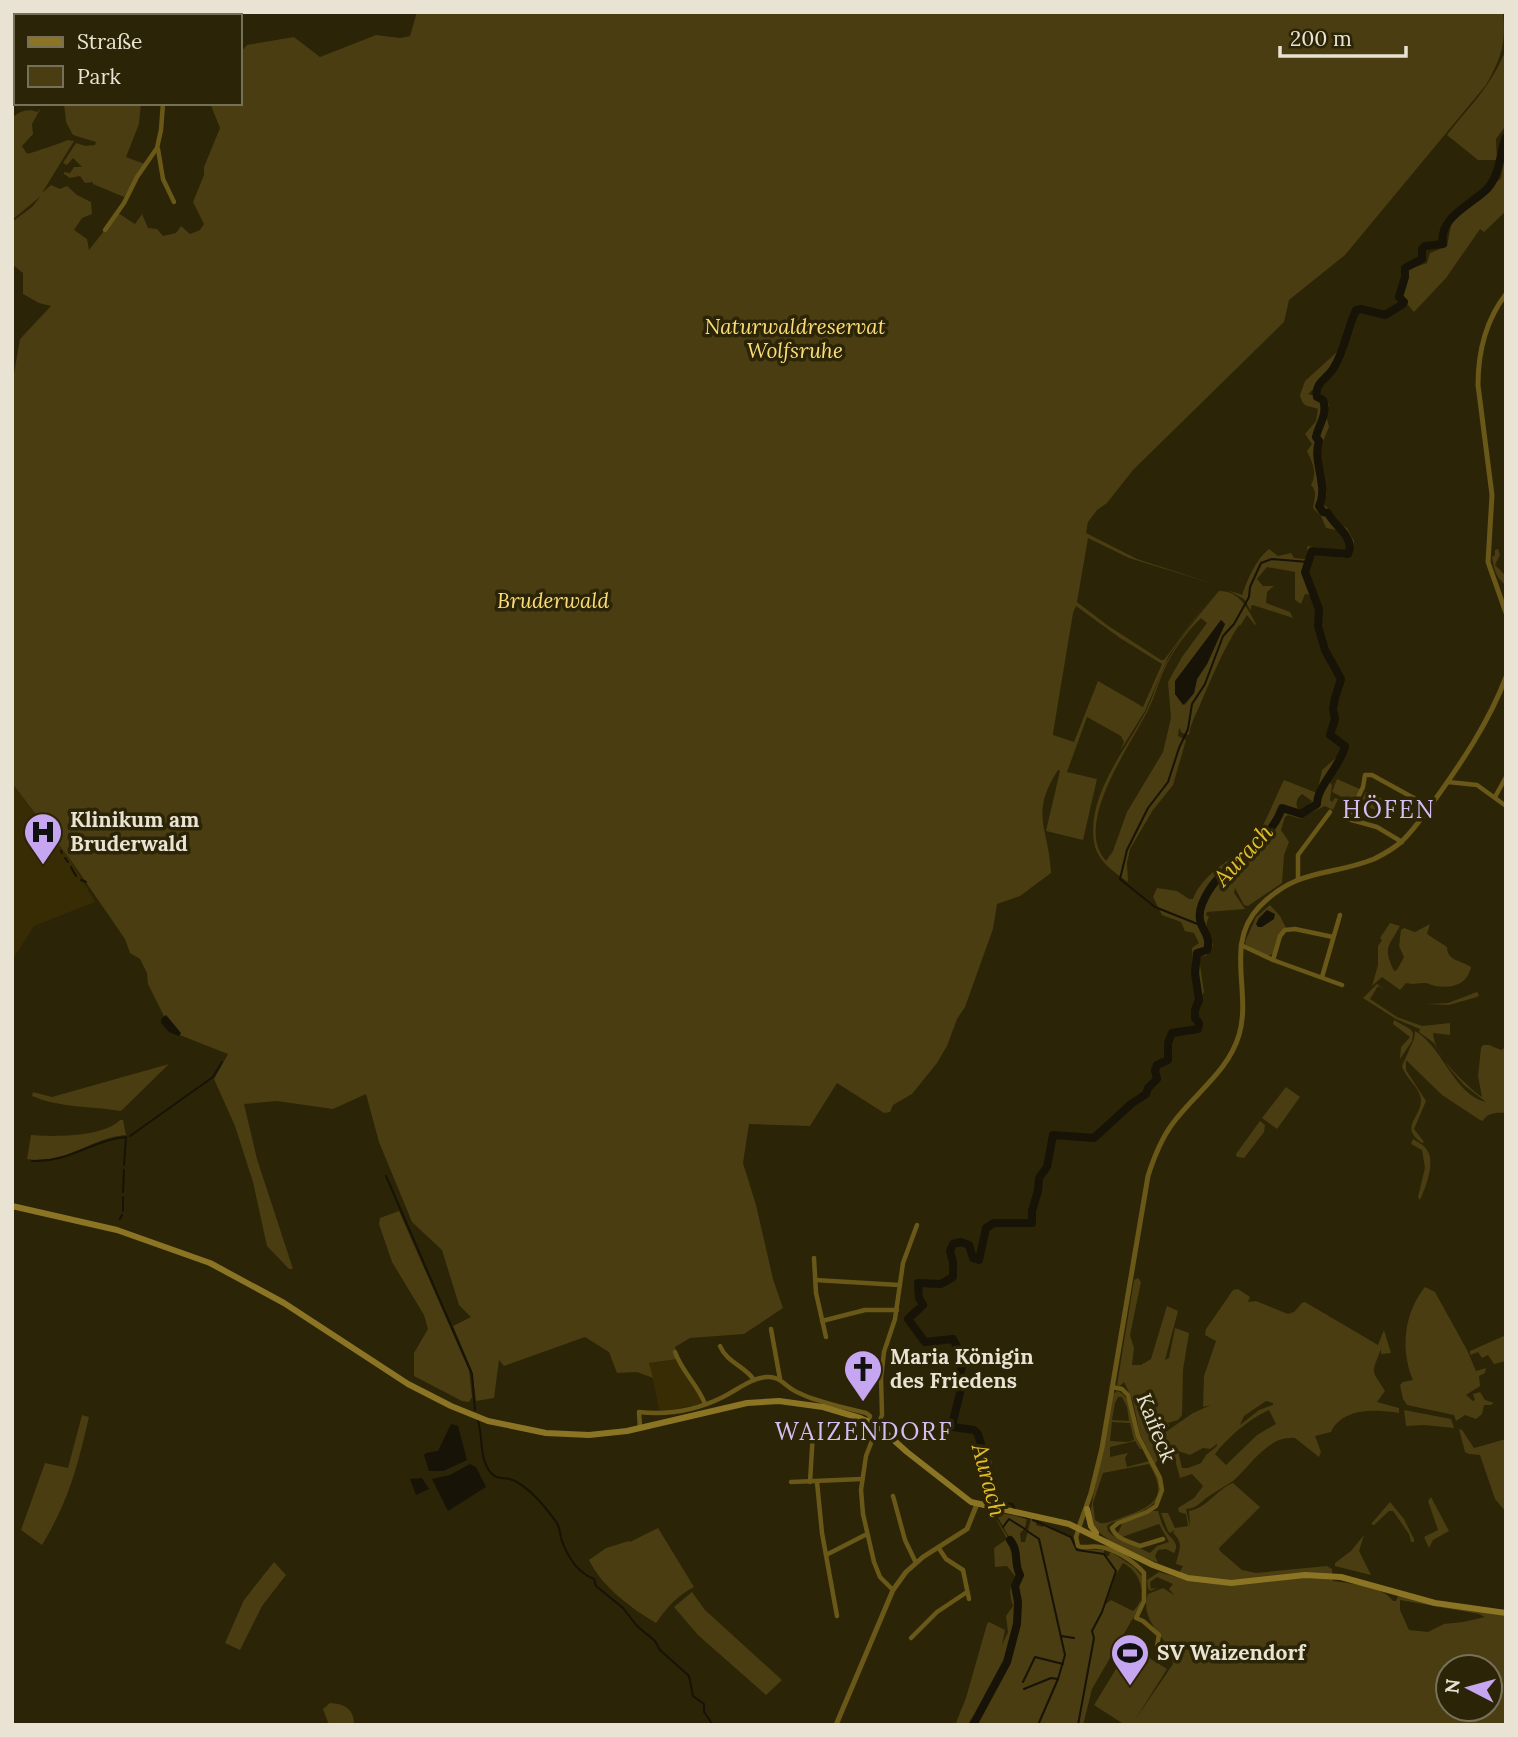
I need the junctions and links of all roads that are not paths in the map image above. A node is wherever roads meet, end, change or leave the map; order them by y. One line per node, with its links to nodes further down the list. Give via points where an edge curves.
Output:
1 (163, 105): 2 (street)
2 (157, 148): 3 (street); 4 (street)
3 (174, 202)
4 (105, 230)
5 (1506, 294): 6 (street, via 1487,330 1478,368 1492,495 1488,556)
6 (1506, 613)
7 (1505, 681): 9 (street)
8 (1506, 777): 10 (street)
9 (1448, 782): 10 (street, via 1477,785); 12 (street)
10 (1495, 797): 11 (street)
11 (1506, 806)
12 (1430, 807): 14 (street); 14 (street, via 1365,775 1348,820 1377,827)
13 (1330, 812): 15 (street, via 1298,855)
14 (1402, 842): 15 (street, via 1365,862)
15 (1298, 879): 18 (street, via 1253,914)
16 (1340, 915): 17 (street)
17 (1333, 937): 19 (street, via 1285,930); 20 (street)
18 (1240, 948): 19 (street); 35 (street, via 1243,1007 1236,1044 1220,1072 1166,1134 1148,1176)
19 (1273, 960): 20 (street)
20 (1322, 977): 21 (street)
21 (1342, 985)
22 (12, 1206): 39 (main road, via 117,1230 210,1263 284,1303 408,1384 473,1415 526,1430 569,1435)
23 (917, 1225): 26 (street)
24 (814, 1258): 25 (street)
25 (815, 1280): 26 (street); 28 (street)
26 (899, 1285): 27 (street)
27 (897, 1310): 28 (street, via 865,1310); 38 (street, via 882,1362 883,1410)
28 (822, 1321): 30 (street)
29 (771, 1329): 33 (street)
30 (825, 1337)
31 (720, 1346): 34 (street, via 725,1356)
32 (675, 1352): 36 (street)
33 (780, 1379): 34 (street); 37 (street, via 801,1394 866,1413)
34 (754, 1380): 36 (street)
35 (1111, 1387): 47 (street); 51 (street, Kaifeck, via 1128,1395 1138,1436 1162,1490 1156,1506 1118,1523 1113,1532 1140,1546)
36 (705, 1404): 39 (street, via 670,1413 639,1412)
37 (869, 1422): 38 (main road); 39 (main road, via 823,1407 768,1401)
38 (878, 1426): 41 (street); 46 (main road)
39 (640, 1428)
40 (813, 1432): 43 (street)
41 (862, 1479): 44 (street); 49 (street)
42 (790, 1482): 43 (street)
43 (810, 1482): 44 (street)
44 (817, 1482): 53 (street)
45 (893, 1496): 54 (street)
46 (977, 1504): 48 (main road); 52 (street, via 967,1529)
47 (1087, 1509): 48 (street); 50 (main road, via 1091,1526)
48 (1079, 1527): 50 (main road); 61 (street, via 1078,1546 1112,1550 1144,1573 1144,1601 1136,1618 1159,1636)
49 (867, 1534): 53 (street); 55 (street, via 880,1577)
50 (1100, 1537): 58 (main road, via 1153,1565 1196,1580 1231,1583 1292,1576 1341,1577 1435,1603)
51 (1163, 1539)
52 (938, 1546): 54 (street); 56 (street, via 946,1559 963,1570)
53 (826, 1555): 59 (street)
54 (916, 1563): 55 (street)
55 (893, 1590): 62 (street)
56 (968, 1592): 57 (street); 60 (street, via 937,1612)
57 (969, 1598)
58 (1506, 1613)
59 (836, 1616)
60 (911, 1638)
61 (1157, 1646)
62 (836, 1725)

